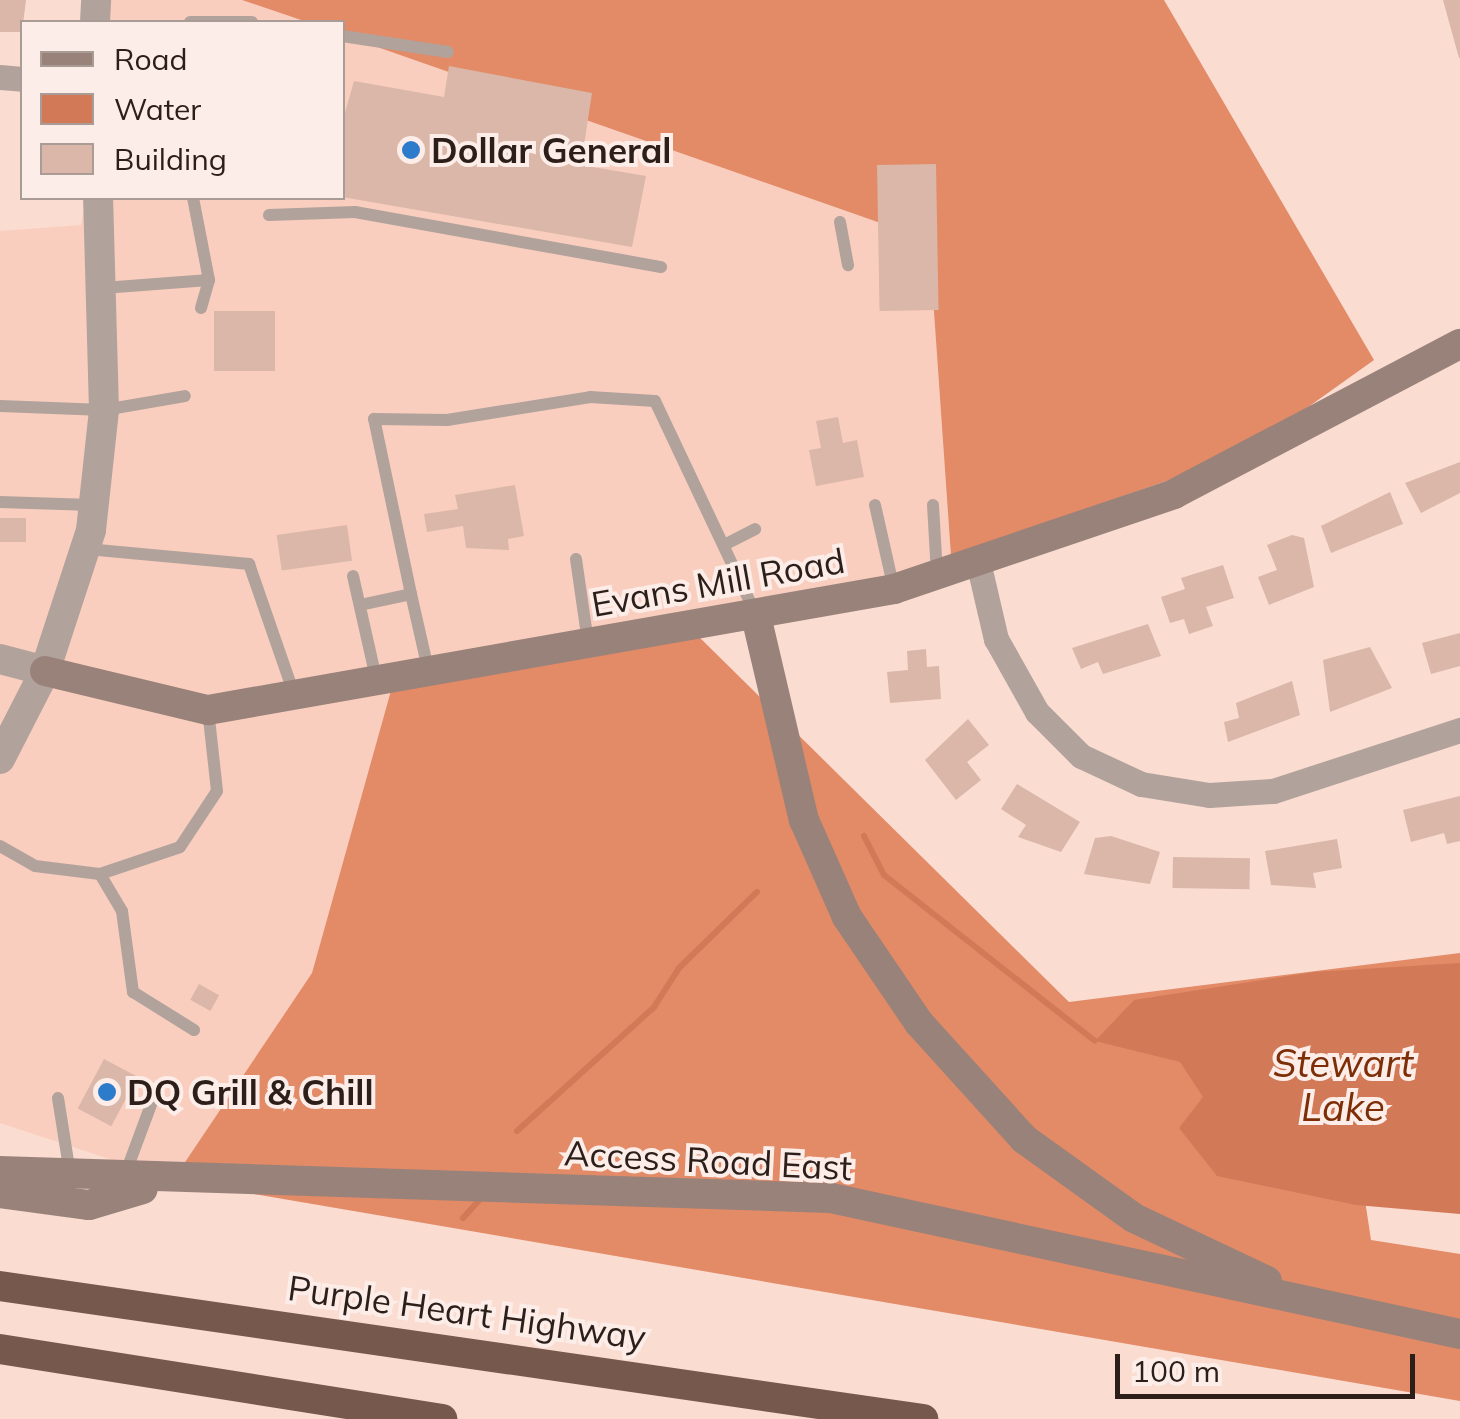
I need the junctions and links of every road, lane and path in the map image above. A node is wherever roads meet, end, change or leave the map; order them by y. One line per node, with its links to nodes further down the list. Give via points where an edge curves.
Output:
1 (345, 36): 2 (lane)
2 (448, 52)
3 (98, 200): 10 (street)
4 (192, 200): 9 (lane)
5 (269, 215): 8 (lane, via 355,212)
6 (840, 222): 7 (lane)
7 (848, 264)
8 (661, 268)
9 (209, 280): 10 (lane); 11 (lane)
10 (100, 288): 16 (street)
11 (202, 308)
12 (1460, 344): 26 (main road, Evans Mill Road, via 1174,494)
13 (185, 396): 16 (lane)
14 (539, 405): 17 (lane); 23 (lane, via 656,402); 30 (lane, via 374,419)
15 (0, 406): 16 (lane)
16 (104, 410): 21 (street)
17 (542, 421)
18 (0, 502): 21 (lane)
19 (874, 504): 29 (lane)
20 (932, 504): 28 (lane)
21 (94, 505): 24 (street)
22 (755, 529): 23 (lane)
23 (724, 545): 32 (lane)
24 (85, 548): 36 (street); 38 (lane, via 249,564)
25 (576, 560): 33 (lane)
26 (979, 566): 28 (main road, Evans Mill Road); 40 (street, via 996,639 1037,712 1081,756 1141,784 1208,795 1273,791)
27 (353, 576): 31 (lane)
28 (937, 577): 29 (main road, Evans Mill Road)
29 (894, 589): 32 (main road, Evans Mill Road)
30 (411, 594): 31 (lane); 35 (lane)
31 (360, 605): 37 (lane)
32 (756, 616): 33 (main road, Evans Mill Road); 53 (main road, via 804,820 847,917 919,1023 1024,1139 1134,1218)
33 (588, 642): 35 (main road, Evans Mill Road)
34 (0, 659): 36 (street)
35 (428, 669): 37 (main road, Evans Mill Road)
36 (44, 671): 39 (main road, Evans Mill Road); 41 (street)
37 (376, 678): 38 (main road, Evans Mill Road)
38 (295, 696): 39 (main road, Evans Mill Road)
39 (208, 710): 43 (lane, via 217,791 207,819 180,847)
40 (1460, 730)
41 (0, 759)
42 (0, 846): 43 (lane, via 36,866)
43 (100, 874): 44 (lane, via 122,911 133,992)
44 (194, 1030)
45 (58, 1098): 48 (lane)
46 (152, 1102): 49 (lane)
47 (0, 1172): 48 (main road, Access Road East)
48 (70, 1178): 49 (main road, Access Road East)
49 (124, 1180): 50 (main road, Access Road East)
50 (170, 1180): 51 (main road, via 88,1205); 53 (main road, Access Road East, via 831,1198)
51 (0, 1193)
52 (0, 1286): 57 (highway, Purple Heart Highway)
53 (1314, 1304): 54 (main road, Access Road East)
54 (1460, 1334)
55 (0, 1349): 56 (highway)
56 (442, 1419)
57 (922, 1419)

